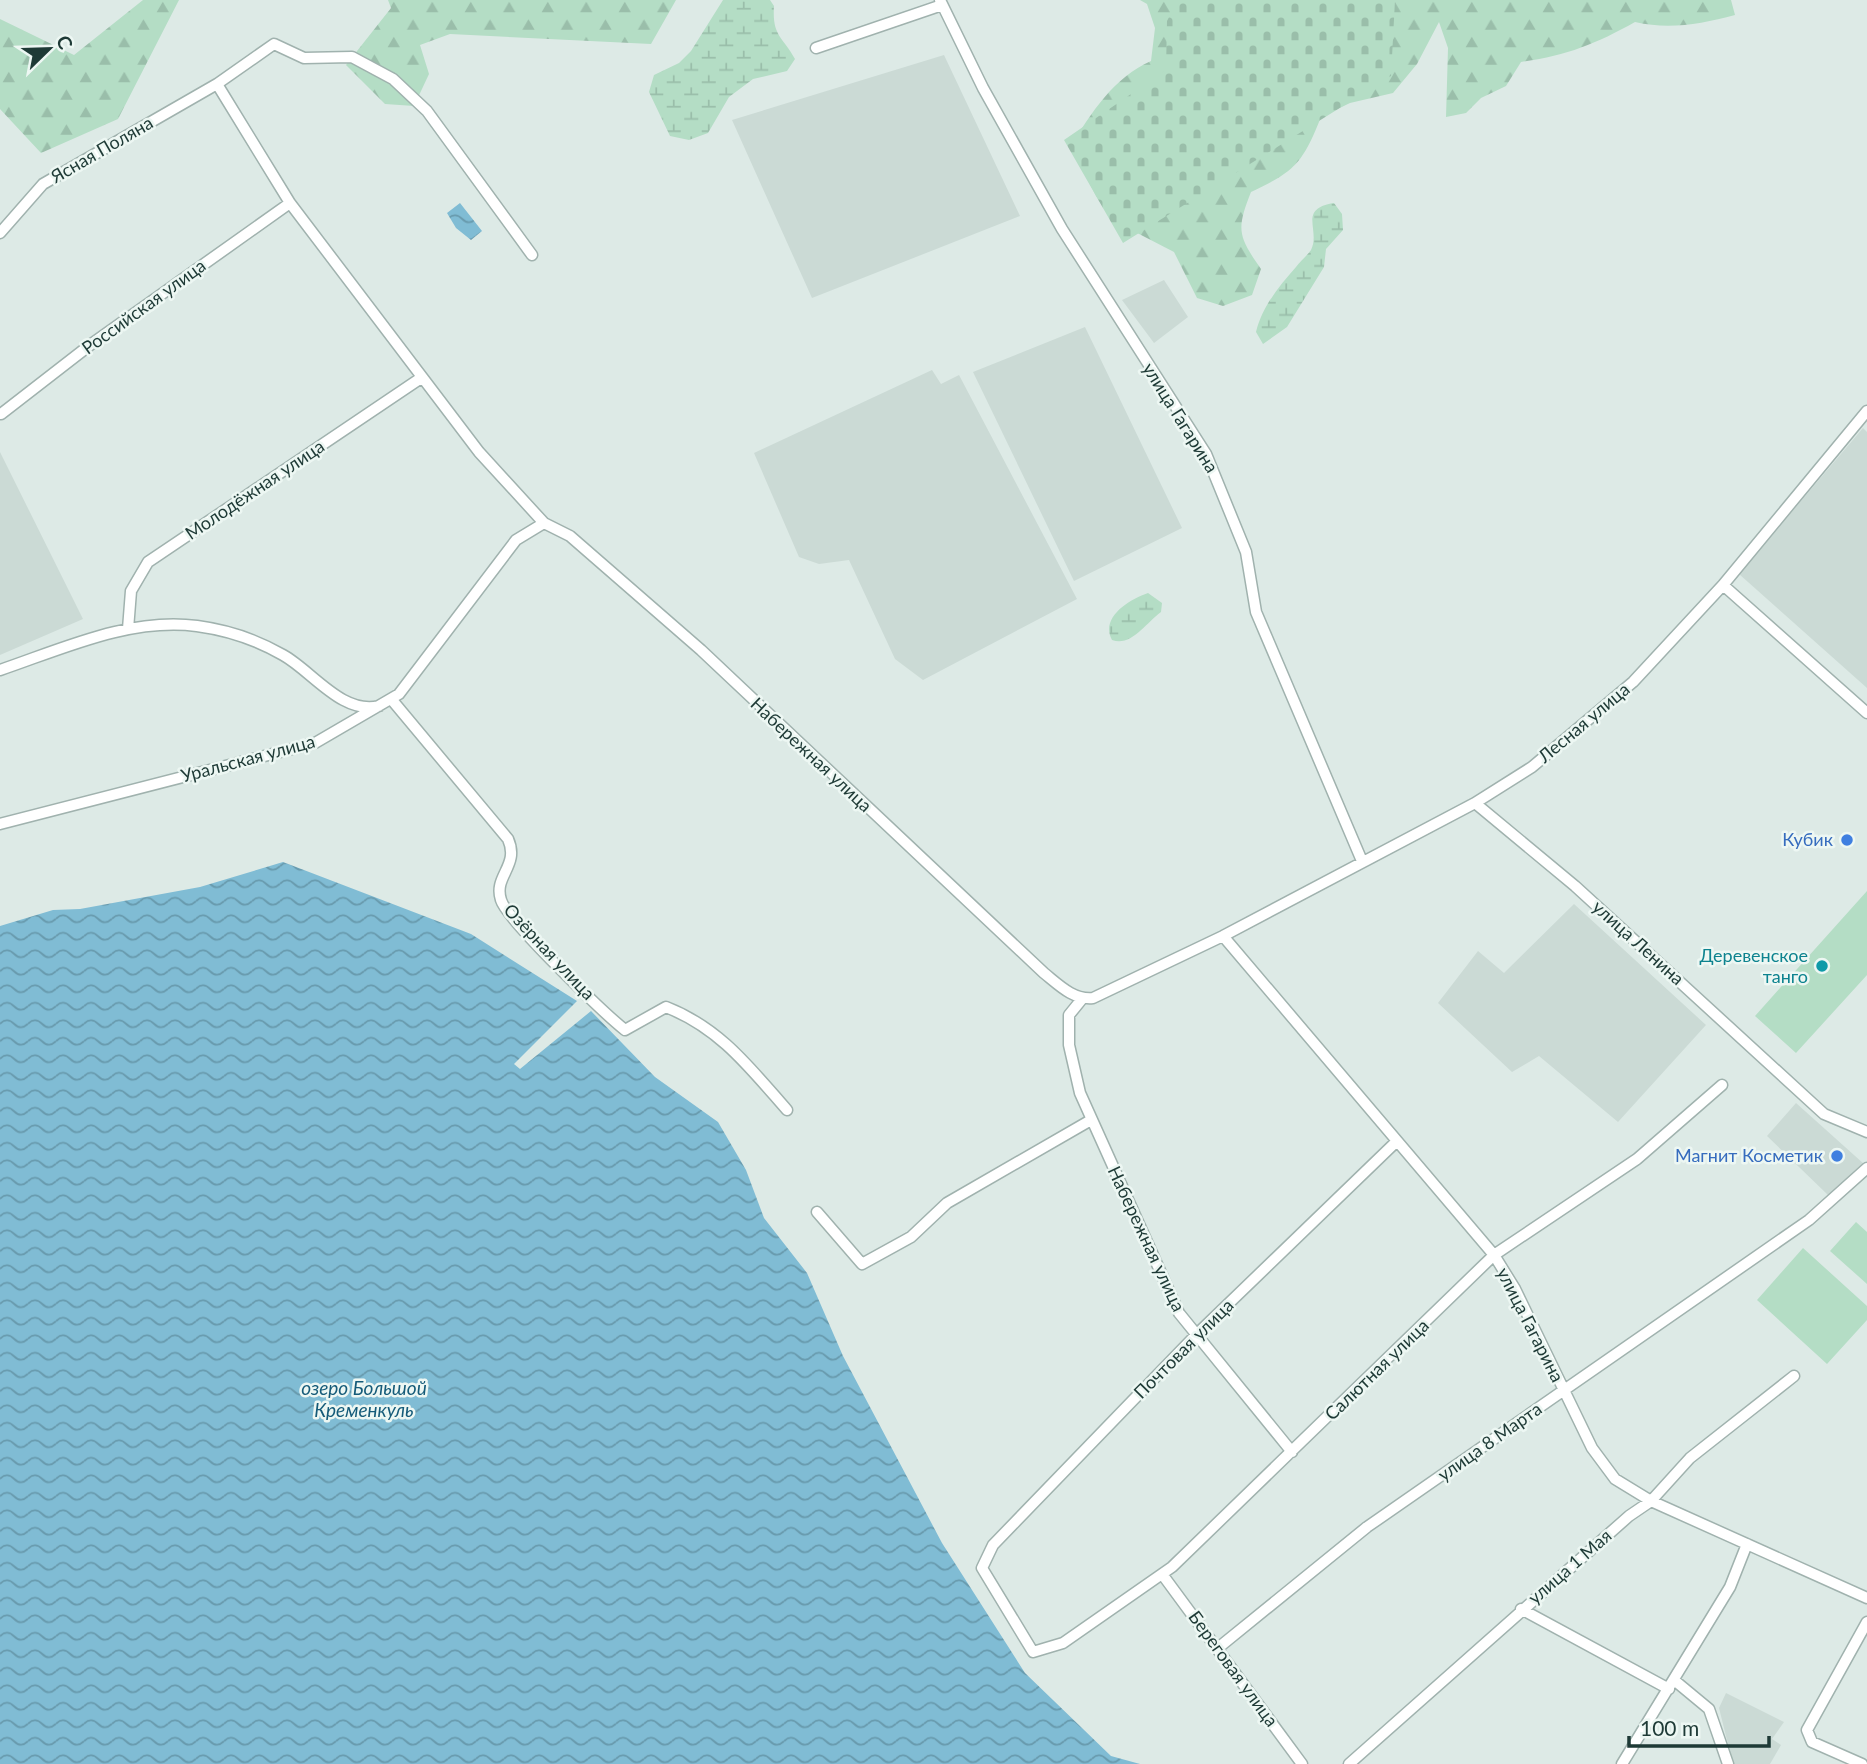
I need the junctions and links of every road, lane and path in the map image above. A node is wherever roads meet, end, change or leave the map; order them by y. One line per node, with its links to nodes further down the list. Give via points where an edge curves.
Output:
1 (941, 3): 2 (street); 18 (street, улица Гагарина, via 1062,229 1206,454 1246,552 1256,612)
2 (816, 48)
3 (217, 84): 4 (street, Набережная улица); 5 (street, Ясная Поляна, via 43,184); 6 (street, Ясная Поляна, via 274,44 304,58 352,57 393,79 428,111)
4 (290, 203): 7 (street, Набережная улица); 8 (street, Российская улица)
5 (0, 233)
6 (532, 255)
7 (421, 377): 10 (street, Набережная улица); 12 (street, Молодёжная улица, via 148,562 131,591)
8 (1, 414)
9 (1865, 418): 11 (street, Лесная улица)
10 (539, 525): 14 (street, Уральская улица, via 516,540 410,683); 20 (street, Набережная улица, via 570,537 701,650 1044,973)
11 (1723, 585): 15 (street); 16 (street, Лесная улица, via 1625,689 1532,767)
12 (128, 629): 13 (street); 14 (street, via 196,626 225,632 286,656 339,697 360,706)
13 (0, 670)
14 (389, 702): 17 (street, Уральская улица, via 315,743); 22 (street, Озёрная улица, via 508,839 512,860 501,881 501,901 533,939 625,1030 666,1007 696,1018 726,1043)
15 (1867, 713)
16 (1475, 803): 18 (street, Лесная улица); 24 (street, улица Ленина, via 1585,895 1825,1114)
17 (0, 824)
18 (1362, 861): 19 (street, Лесная улица)
19 (1223, 936): 20 (street, via 1108,993); 25 (street, улица Гагарина)
20 (1082, 999): 23 (street, Набережная улица, via 1069,1015 1069,1045)
21 (1722, 1085): 28 (street, Салютная улица, via 1637,1159)
22 (787, 1110)
23 (1091, 1120): 27 (street, via 947,1203 911,1237 862,1264); 29 (street, Набережная улица, via 1180,1313)
24 (1867, 1132)
25 (1397, 1141): 28 (street, улица Гагарина); 29 (street, Почтовая улица)
26 (1867, 1168): 31 (street, улица 8 Марта, via 1809,1220)
27 (817, 1212)
28 (1494, 1255): 31 (street, улица Гагарина); 32 (street, Салютная улица)
29 (1196, 1335): 32 (street, Набережная улица); 42 (street, Почтовая улица, via 993,1545 982,1568)
30 (1794, 1376): 34 (street, улица 1 Мая, via 1690,1458)
31 (1563, 1390): 33 (street, улица Гагарина, via 1592,1448 1615,1479); 41 (street, улица 8 Марта, via 1367,1527)
32 (1292, 1452): 37 (street, Салютная улица)
33 (1635, 1491): 34 (street, улица Гагарина); 35 (street)
34 (1651, 1501): 35 (street, улица 1 Мая); 36 (street, улица Гагарина)
35 (1629, 1516): 39 (street, улица 1 Мая)
36 (1747, 1544): 38 (street, улица Гагарина); 43 (street, via 1730,1587)
37 (1163, 1574): 41 (street, Береговая улица); 42 (street, Салютная улица, via 1063,1643)
38 (1867, 1598)
39 (1521, 1609): 43 (street); 45 (street, улица 1 Мая)
40 (1867, 1622): 48 (street, via 1807,1730 1812,1742)
41 (1218, 1648): 44 (street, Береговая улица)
42 (1033, 1652)
43 (1671, 1685): 46 (street); 47 (street, via 1709,1709)
44 (1302, 1764)
45 (1349, 1764)
46 (1622, 1764)
47 (1728, 1764)
48 (1862, 1764)

